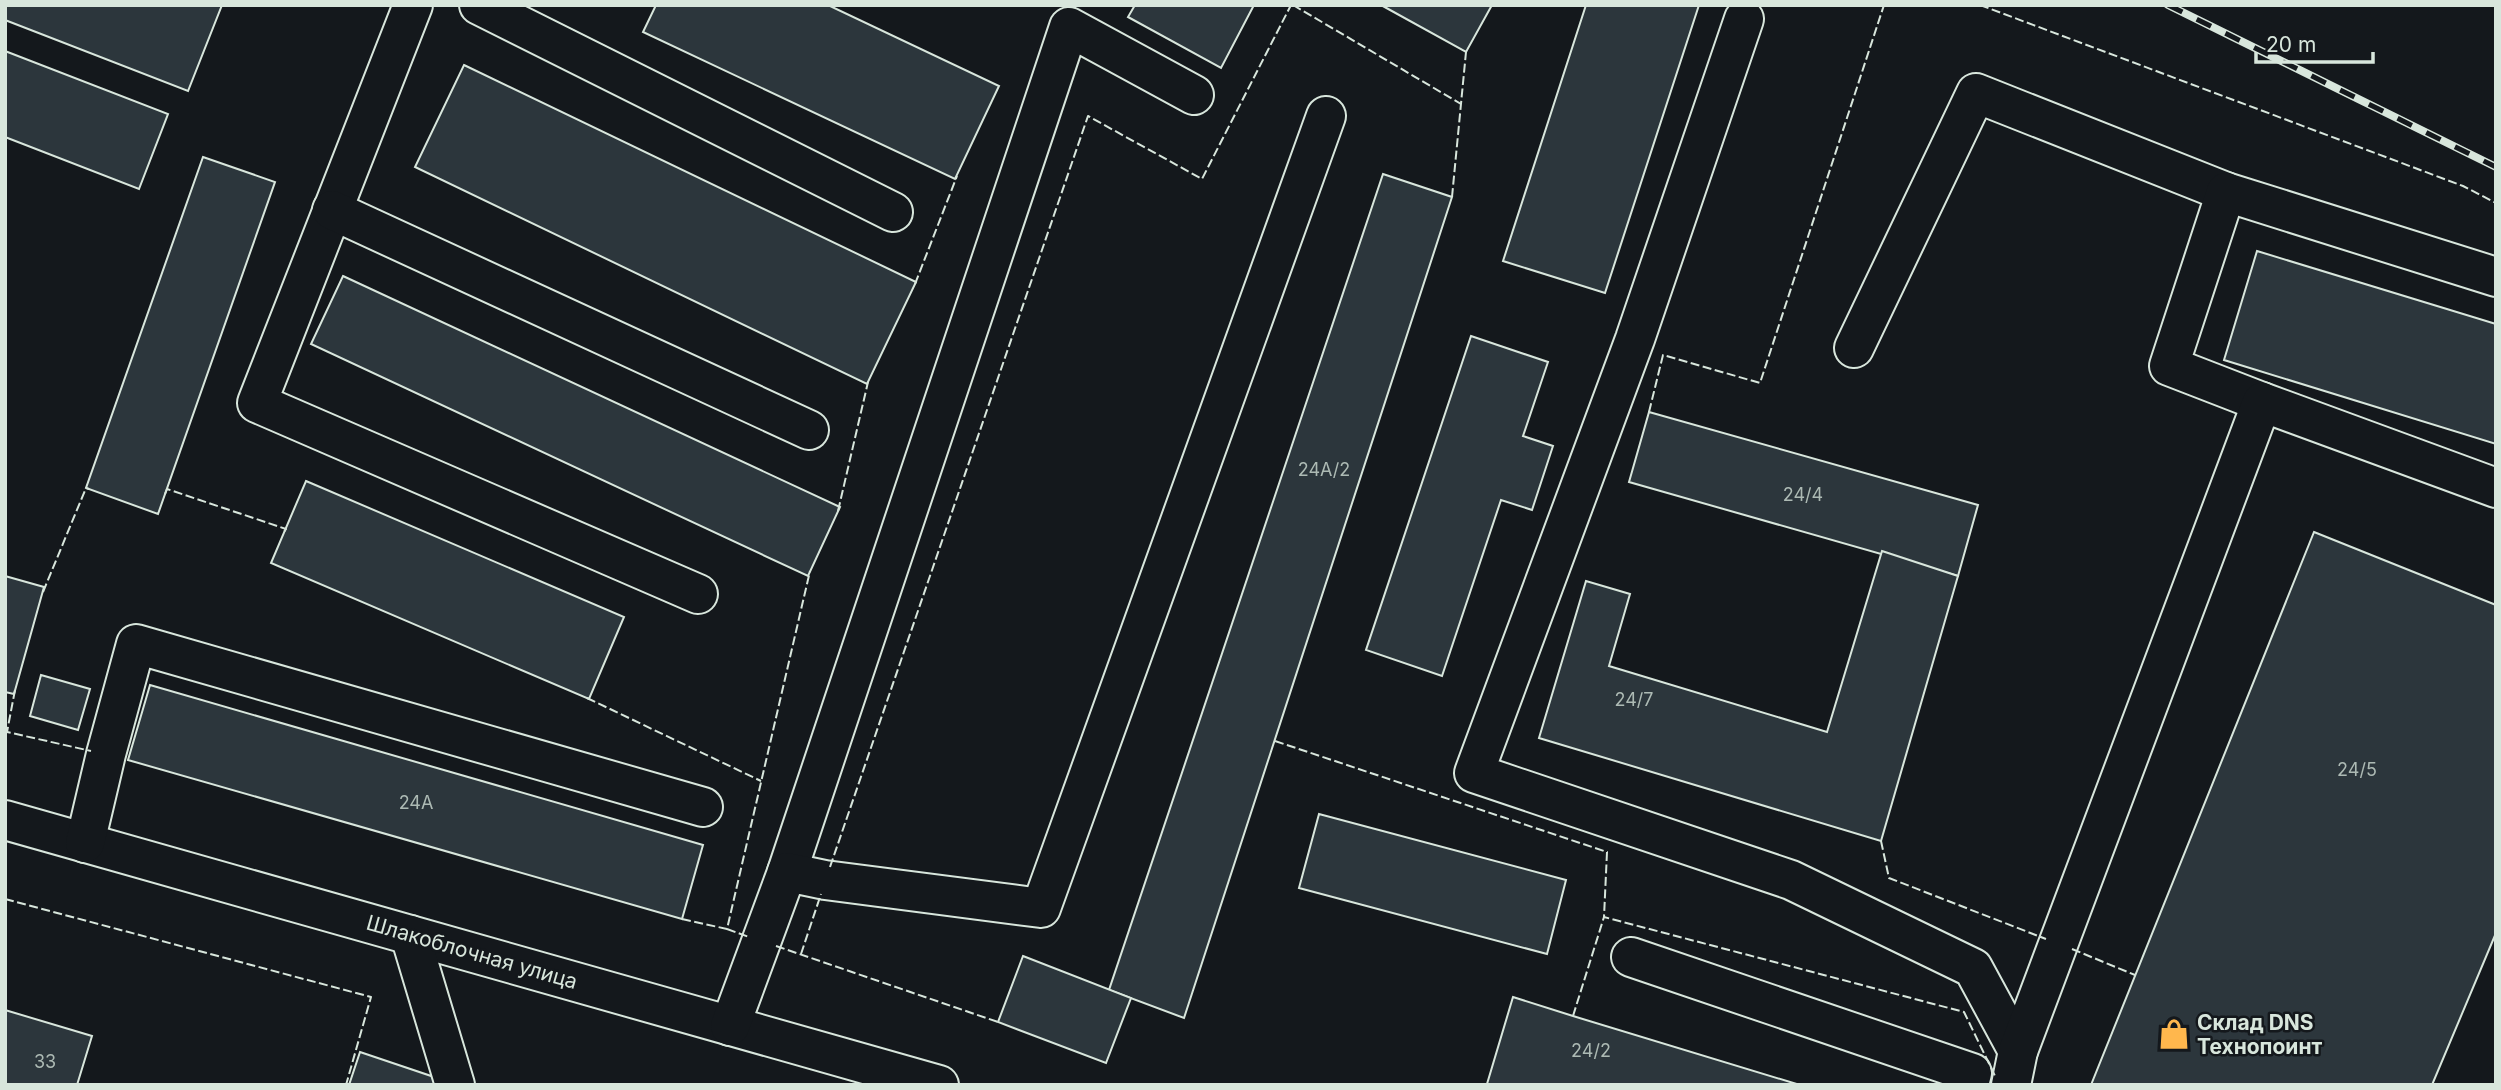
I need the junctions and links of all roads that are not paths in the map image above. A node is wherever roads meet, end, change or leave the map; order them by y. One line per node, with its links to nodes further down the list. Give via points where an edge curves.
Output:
1 (413, 5): 8 (street)
2 (480, 5): 9 (street)
3 (1068, 16): 5 (street); 19 (street)
4 (1744, 19): 23 (street, via 1635,339 1474,773 1791,880 1973,968)
5 (1194, 95)
6 (1326, 116): 19 (street, via 1041,908)
7 (2226, 192): 10 (street); 11 (street, via 1976,93); 12 (street, via 2169,366)
8 (332, 211): 13 (street); 15 (street, via 257,403)
9 (893, 212)
10 (2496, 277)
11 (1854, 348)
12 (2262, 402): 14 (street); 23 (street)
13 (809, 430)
14 (2496, 488)
15 (698, 594)
16 (703, 807): 18 (street, via 136,644)
17 (5, 820): 18 (street, Шлакоблочная улица)
18 (85, 843): 20 (street, Шлакоблочная улица)
19 (787, 872): 22 (street)
20 (410, 935): 22 (street, Шлакоблочная улица); 24 (street)
21 (1631, 957): 26 (street, via 1972,1073)
22 (730, 1026): 25 (street, Шлакоблочная улица)
23 (2015, 1068)
24 (455, 1085)
25 (939, 1085)
26 (1969, 1085)

